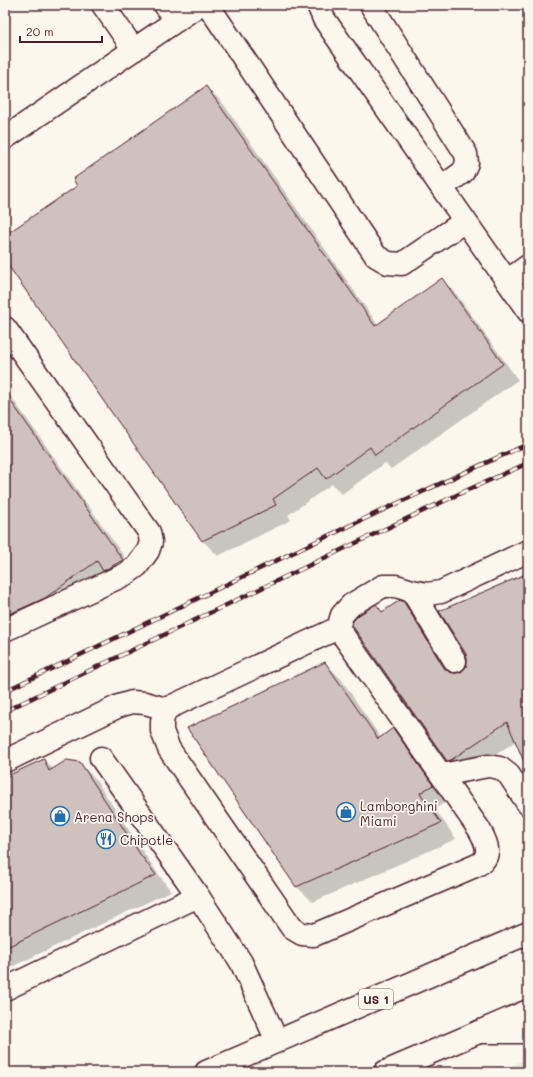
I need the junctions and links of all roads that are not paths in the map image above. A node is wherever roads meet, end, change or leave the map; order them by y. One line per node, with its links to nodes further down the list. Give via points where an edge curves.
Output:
1 (103, 5): 7 (main road)
2 (199, 5): 6 (main road)
3 (208, 5): 10 (main road, via 376,256 388,263 402,264)
4 (318, 5): 9 (main road, via 324,19)
5 (371, 5): 9 (main road, via 466,154 467,163 463,172)
6 (171, 13): 7 (main road)
7 (134, 50): 8 (main road)
8 (7, 132)
9 (442, 187): 10 (main road)
10 (465, 221): 12 (main road)
11 (528, 266): 12 (main road)
12 (507, 281): 13 (main road)
13 (528, 311)
14 (5, 328): 18 (main road, via 149,532 151,542 137,566 126,574)
15 (528, 551): 16 (main road, via 441,592 427,594)
16 (412, 591): 17 (main road, via 396,586 383,586 351,605 342,615); 19 (main road)
17 (338, 628): 20 (main road); 23 (main road)
18 (5, 630)
19 (455, 661)
20 (166, 709): 22 (main road, via 132,702 119,706); 23 (main road, via 162,731 169,749 292,928 302,934 314,935 484,860 486,842)
21 (101, 758): 25 (main road)
22 (5, 761)
23 (442, 775): 24 (main road, via 488,766 500,768 509,775)
24 (528, 804)
25 (198, 896): 27 (main road); 31 (main road, via 241,962)
26 (528, 933): 31 (main road, US 1)
27 (5, 989)
28 (528, 1011): 29 (main road)
29 (479, 1032): 30 (main road); 33 (main road)
30 (528, 1032)
31 (277, 1041): 32 (main road, US 1)
32 (206, 1072)
33 (385, 1072)

